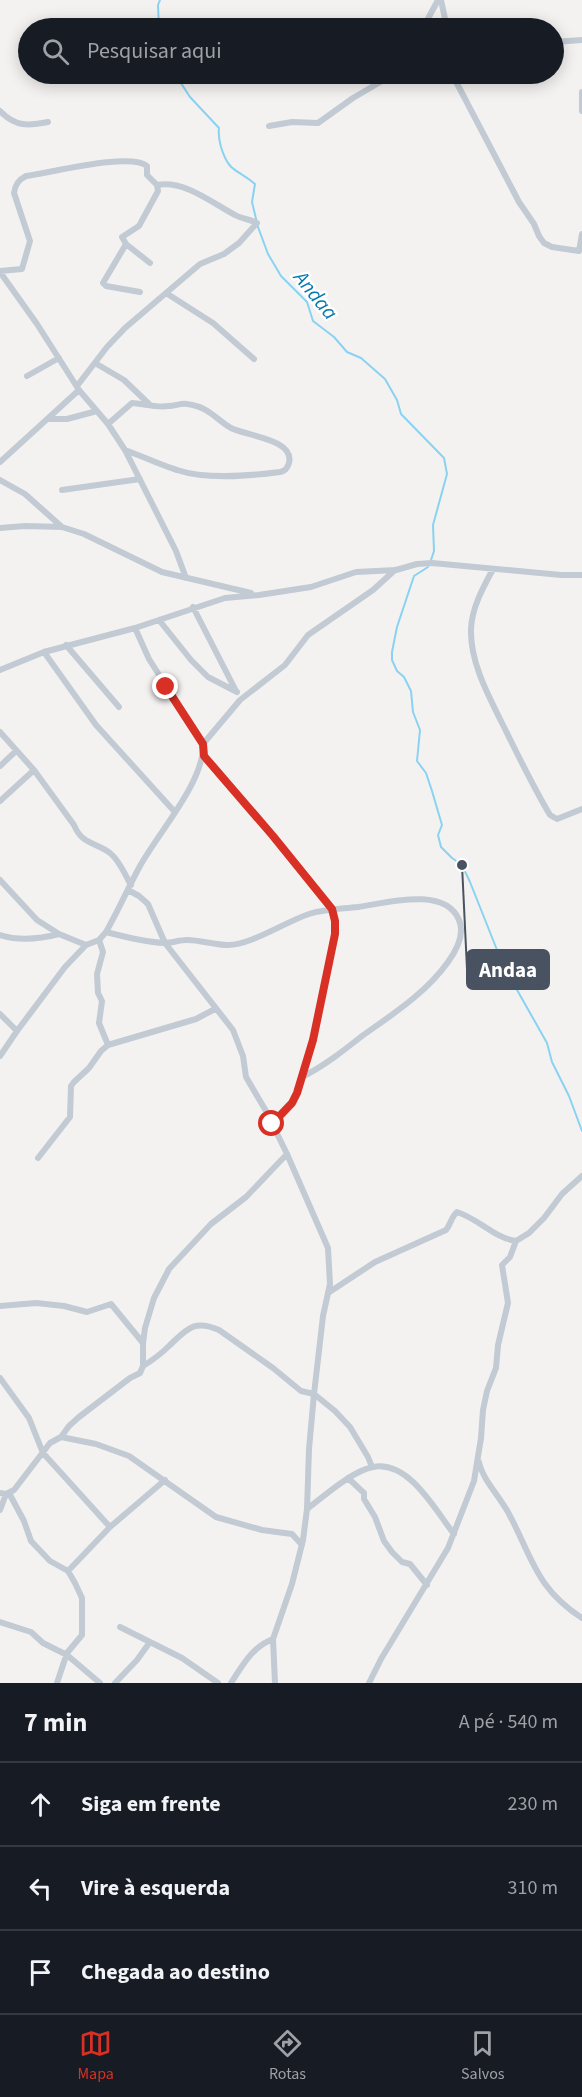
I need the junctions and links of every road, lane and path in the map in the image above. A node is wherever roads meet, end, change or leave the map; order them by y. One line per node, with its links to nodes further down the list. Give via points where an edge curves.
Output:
1 (439, 0): 2 (street); 3 (street)
2 (429, 18)
3 (444, 18)
4 (582, 40): 5 (street)
5 (564, 41)
6 (377, 84): 14 (street, via 318,123)
7 (458, 84): 16 (street, via 544,243 579,251)
8 (582, 93): 10 (street)
9 (0, 111): 11 (street)
10 (582, 111)
11 (8, 118): 12 (street); 13 (street, via 28,126)
12 (0, 122)
13 (48, 122)
14 (269, 126)
15 (157, 185): 17 (street, via 158,191 139,226 122,237); 19 (street, via 147,175 146,164 123,160 20,178 14,193 30,245 22,269); 21 (street, via 168,184 193,192 257,223 232,248 200,264)
16 (582, 234)
17 (126, 244): 18 (street); 20 (street, via 103,283)
18 (150, 263)
19 (1, 276): 22 (street)
20 (140, 292)
21 (166, 293): 23 (street, via 213,323); 24 (street, via 125,328)
22 (59, 358): 25 (street); 26 (street)
23 (254, 358)
24 (94, 363): 26 (street); 27 (street, via 124,380)
25 (27, 376)
26 (78, 388): 28 (street); 29 (street)
27 (150, 404): 30 (street, via 132,403); 31 (street, via 204,408 234,429 287,450 287,468 284,472 251,476 194,474)
28 (97, 411): 29 (street, via 68,419); 30 (street)
29 (49, 419): 32 (street)
30 (108, 424): 31 (street)
31 (125, 450): 33 (street)
32 (0, 462)
33 (140, 479): 35 (street); 41 (street)
34 (0, 480): 36 (street, via 25,494)
35 (62, 490)
36 (62, 527): 37 (street); 41 (street, via 162,572)
37 (0, 528)
38 (493, 569): 39 (street, via 432,563); 40 (street); 59 (street, via 476,602 471,627 472,646 485,689 550,815 557,819)
39 (396, 570): 42 (street, via 356,572 311,586); 50 (street, via 308,635 285,664)
40 (582, 575)
41 (186, 578): 42 (street)
42 (259, 595): 43 (street, via 225,598)
43 (193, 607): 44 (street); 49 (street)
44 (159, 620): 45 (street); 49 (street, via 208,677)
45 (135, 628): 46 (street); 53 (street, via 149,659)
46 (66, 645): 47 (street); 51 (street)
47 (44, 652): 48 (street); 60 (street, via 96,725)
48 (0, 670)
49 (237, 692): 50 (street)
50 (240, 699): 53 (street)
51 (119, 707)
52 (0, 732): 54 (street)
53 (203, 744): 55 (street)
54 (16, 751): 56 (street); 57 (street)
55 (204, 756): 60 (street, via 191,787); 63 (street)
56 (0, 766)
57 (34, 770): 58 (street); 62 (street, via 78,834 111,853)
58 (0, 801)
59 (582, 809)
60 (174, 811): 62 (street)
61 (0, 880): 65 (street, via 37,920)
62 (130, 888): 64 (street); 68 (street, via 148,904)
63 (332, 909): 68 (street, via 229,945 188,940); 75 (street, via 335,934); 75 (street, via 407,900 441,902 453,910 460,922 460,938 453,956 435,980 399,1010)
64 (106, 932): 67 (street); 68 (street)
65 (59, 934): 66 (street, via 32,938); 69 (street)
66 (0, 935)
67 (99, 940): 69 (street); 73 (street, via 103,952 97,974 102,1001 99,1023)
68 (165, 943): 70 (street)
69 (86, 945): 72 (street)
70 (215, 1009): 73 (street, via 196,1019); 76 (street, via 238,1040 246,1077)
71 (0, 1014): 72 (street)
72 (17, 1031): 74 (street)
73 (108, 1045): 78 (street, via 71,1086 70,1117)
74 (0, 1056)
75 (302, 1077): 76 (street, via 292,1103)
76 (272, 1124): 77 (street)
77 (287, 1154): 81 (street, via 328,1248); 83 (street, via 169,1269 154,1298)
78 (38, 1158)
79 (582, 1176): 80 (street, via 530,1233)
80 (516, 1241): 81 (street, via 500,1238 458,1212 446,1230 375,1262); 89 (street, via 502,1265 508,1303 496,1368 483,1410)
81 (328, 1293): 86 (street)
82 (0, 1306): 83 (street, via 36,1304 87,1312 111,1304)
83 (143, 1343): 84 (street)
84 (143, 1365): 86 (street, via 157,1357 184,1330 210,1326 301,1391); 87 (street, via 140,1373 79,1417)
85 (0, 1378): 88 (street, via 29,1418)
86 (314, 1394): 90 (street, via 343,1419); 94 (street)
87 (61, 1437): 88 (street); 92 (street, via 129,1456)
88 (43, 1453): 93 (street, via 14,1490); 97 (street)
89 (478, 1458): 99 (street); 103 (street, via 537,1573 551,1594)
90 (372, 1467): 91 (street); 99 (street, via 390,1467 404,1474)
91 (348, 1478): 94 (street); 102 (street, via 364,1493 392,1552 410,1564)
92 (165, 1480): 97 (street); 98 (street, via 216,1517)
93 (5, 1493): 95 (street); 101 (street, via 24,1521 31,1541 50,1561)
94 (308, 1509): 96 (street)
95 (0, 1510)
96 (305, 1524): 98 (street); 100 (street)
97 (110, 1527): 101 (street)
98 (292, 1534): 100 (street)
99 (454, 1534): 102 (street)
100 (302, 1545): 106 (street)
101 (68, 1571): 108 (street, via 82,1598 82,1635)
102 (428, 1585): 115 (street)
103 (582, 1618)
104 (0, 1622): 108 (street, via 31,1632)
105 (120, 1627): 107 (street)
106 (273, 1639): 113 (street, via 253,1652); 114 (street)
107 (150, 1642): 111 (street); 112 (street)
108 (65, 1658): 109 (street); 110 (street, via 73,1659)
109 (57, 1683)
110 (99, 1683)
111 (115, 1683)
112 (218, 1683)
113 (231, 1683)
114 (275, 1683)
115 (369, 1683)

